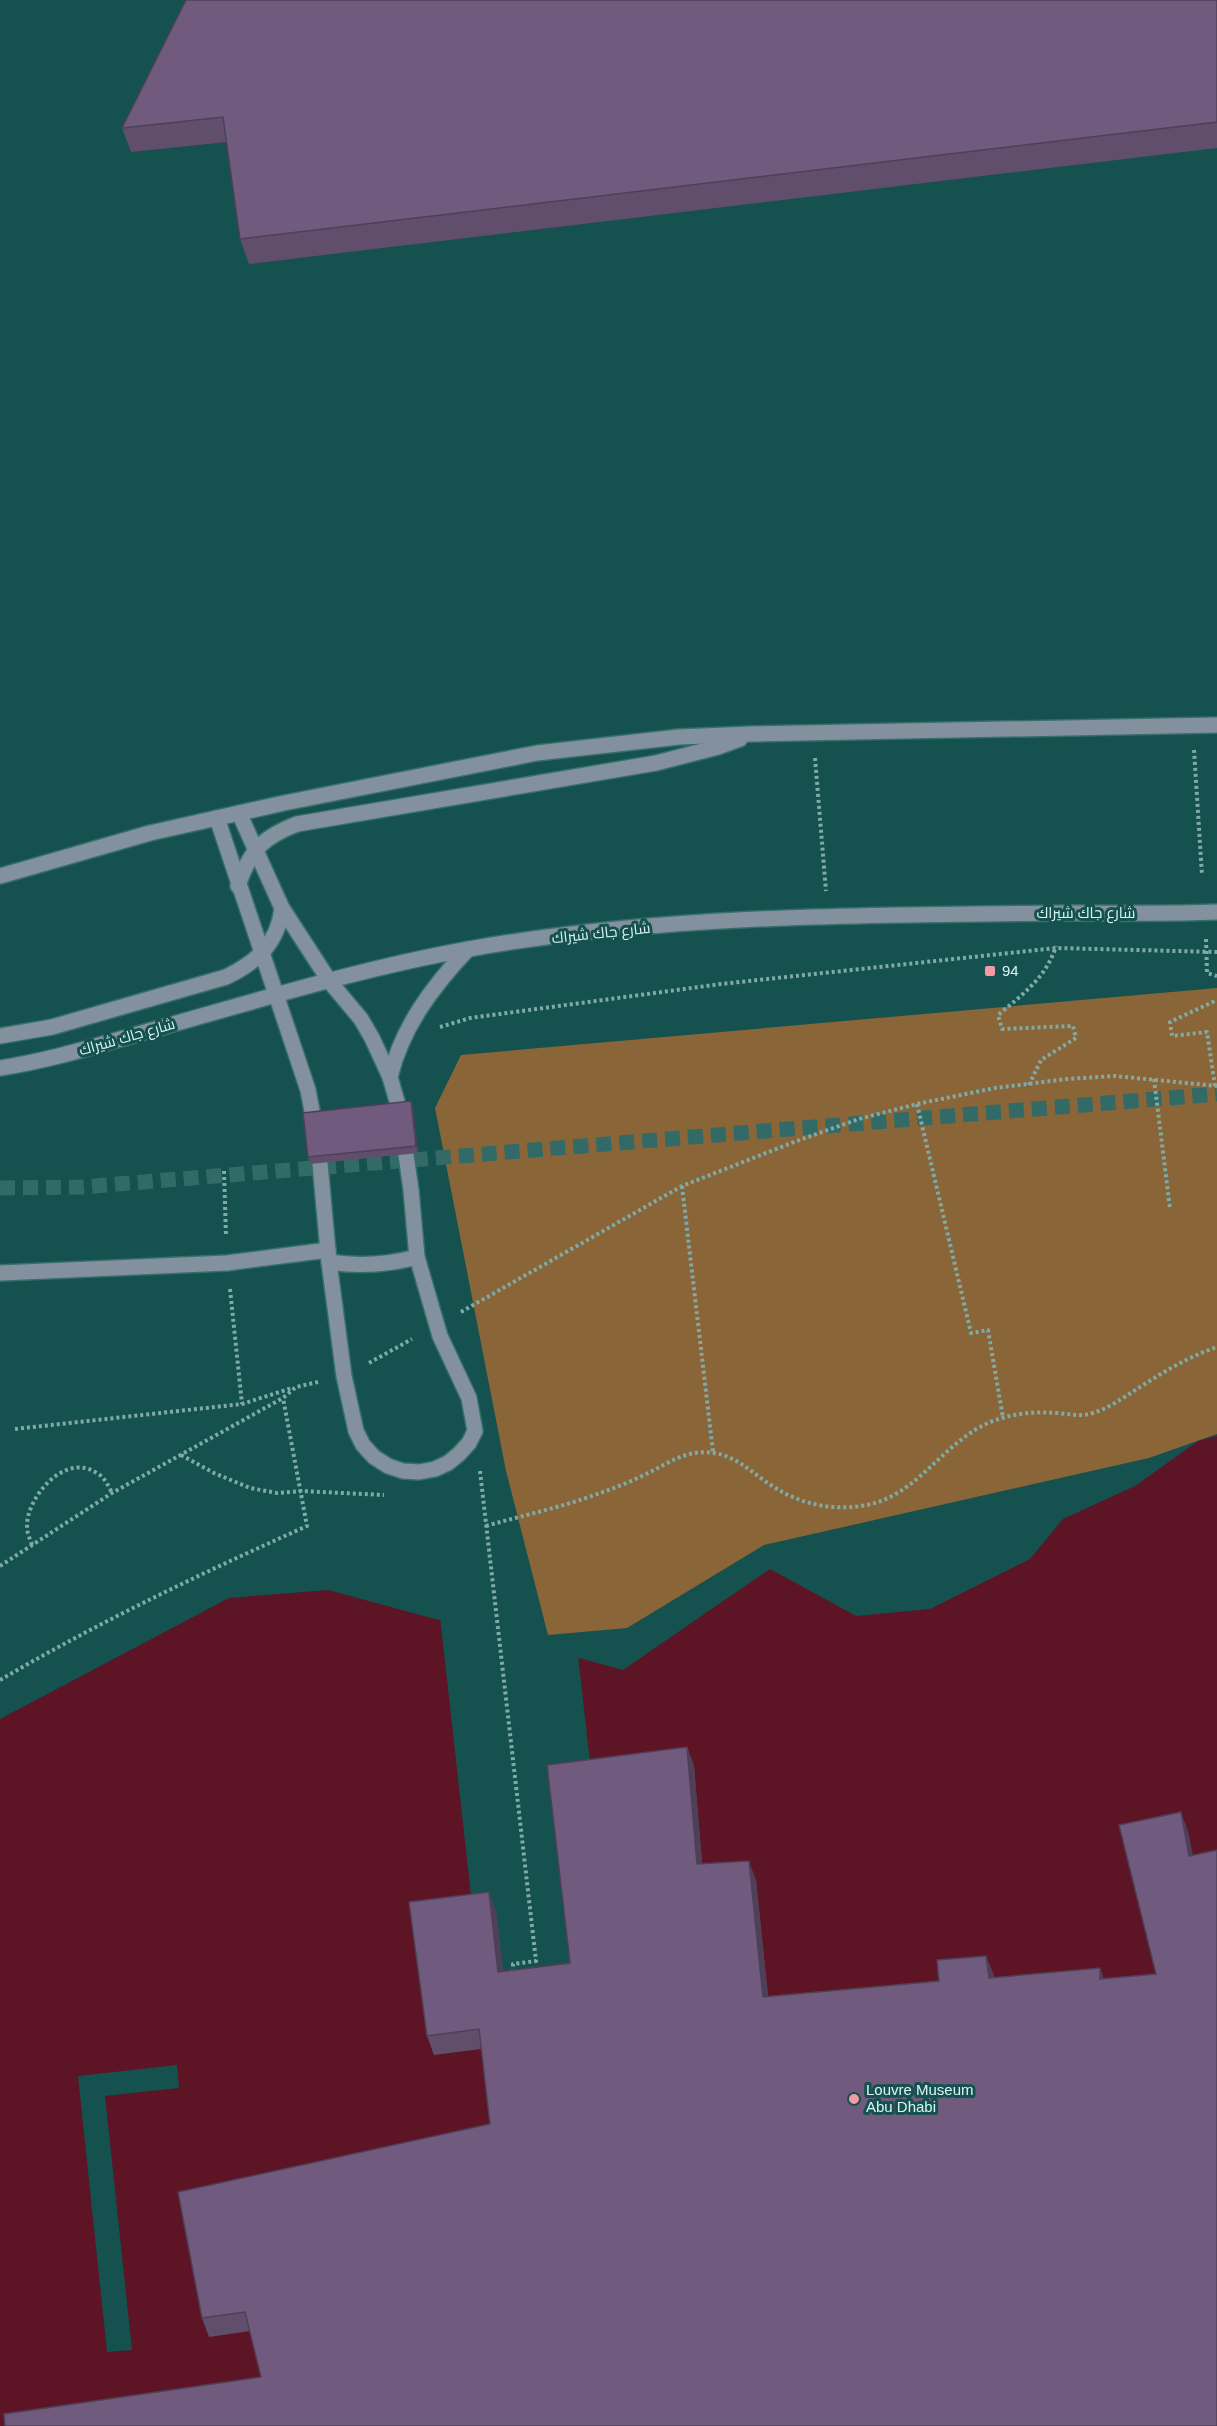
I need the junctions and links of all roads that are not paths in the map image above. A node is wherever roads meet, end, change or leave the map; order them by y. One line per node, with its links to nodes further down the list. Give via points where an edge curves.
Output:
1 (1217, 725): 2 (street)
2 (751, 734): 3 (street, via 679,737 537,753); 5 (street, via 656,763 297,824 268,837)
3 (239, 813): 4 (street); 5 (street)
4 (217, 818): 6 (street); 7 (street)
5 (255, 852): 7 (street); 8 (street)
6 (0, 876)
7 (238, 886): 11 (street)
8 (282, 908): 11 (street, via 274,939); 12 (street)
9 (1217, 912): 10 (street, شارع جاك شيراك, via 828,917 640,928)
10 (468, 949): 12 (street, شارع جاك شيراك); 16 (street, via 418,1012 402,1041)
11 (262, 954): 13 (street); 14 (street, via 216,980 52,1027)
12 (330, 982): 13 (street, شارع جاك شيراك); 16 (street, via 372,1038)
13 (276, 995): 15 (street, شارع جاك شيراك, via 28,1064); 17 (street, via 314,1116)
14 (0, 1036)
15 (0, 1068)
16 (390, 1077): 18 (street, via 404,1145)
17 (328, 1256): 18 (street, via 371,1266); 18 (street, via 344,1376 356,1431 374,1457 388,1466 419,1472 448,1463 469,1443 475,1431 468,1398 437,1326); 19 (street)
18 (417, 1257)
19 (0, 1273)

